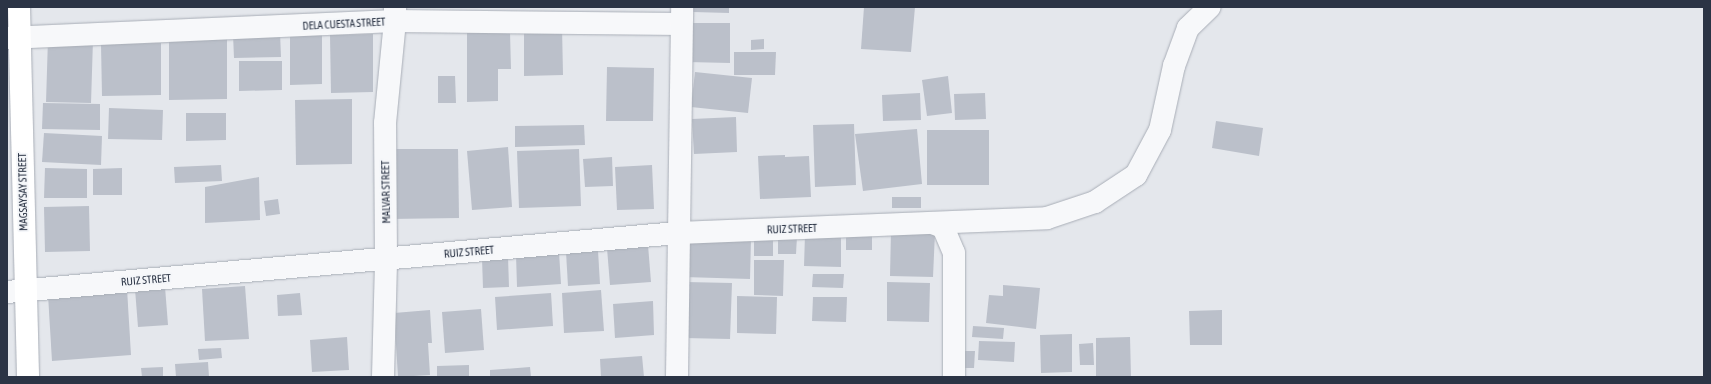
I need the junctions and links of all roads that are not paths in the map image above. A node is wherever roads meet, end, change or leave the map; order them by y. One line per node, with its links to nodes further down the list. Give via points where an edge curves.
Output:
1 (19, 7): 5 (main road, MAGSAYSAY STREET)
2 (1210, 7): 6 (street, RUIZ STREET, via 1188,28 1174,66 1160,130 1136,175 1095,202 1047,218)
3 (395, 14): 4 (street, DELA CUESTA STREET); 5 (street, DELA CUESTA STREET); 8 (street, MALVAR STREET, via 385,123)
4 (681, 16): 7 (street)
5 (13, 38): 9 (main road, MAGSAYSAY STREET)
6 (932, 223): 7 (street, RUIZ STREET); 13 (street, via 943,227 954,252)
7 (678, 233): 8 (street, RUIZ STREET); 12 (street)
8 (386, 260): 9 (street, RUIZ STREET); 11 (street, MALVAR STREET)
9 (16, 292): 10 (main road, MAGSAYSAY STREET)
10 (28, 377)
11 (383, 377)
12 (677, 377)
13 (954, 377)

